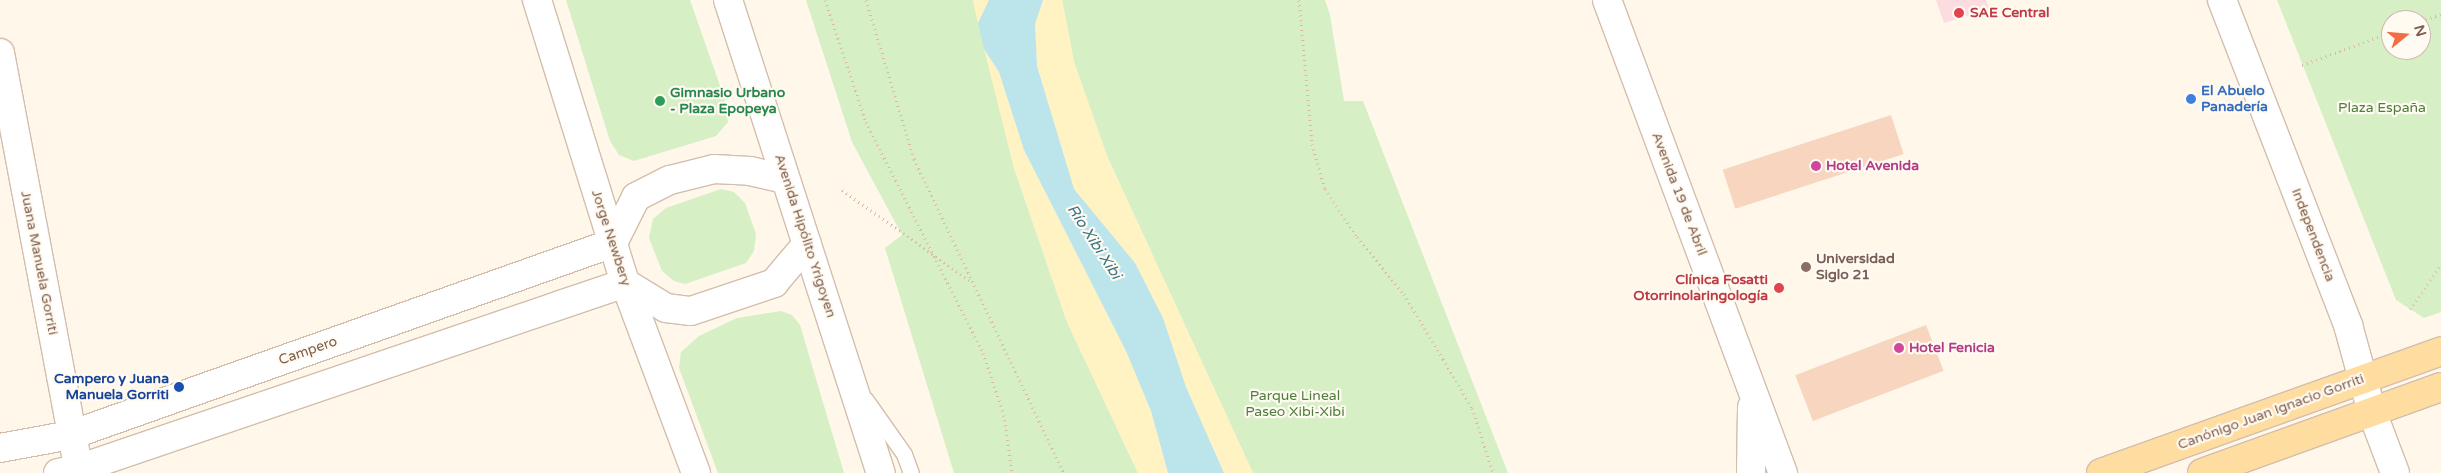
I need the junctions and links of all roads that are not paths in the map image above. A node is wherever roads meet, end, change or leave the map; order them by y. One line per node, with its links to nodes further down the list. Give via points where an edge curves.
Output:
1 (537, 0): 7 (street, Jorge Newbery)
2 (728, 0): 6 (street, Avenida Hipólito Yrigoyen)
3 (1606, 0): 14 (street, Avenida 19 de Abril)
4 (2222, 0): 11 (street, Independencia, via 2348,325)
5 (0, 53): 16 (street, Juana Manuela Gorriti)
6 (786, 179): 7 (street, via 750,171 714,169 670,180 636,197); 8 (street, Avenida Hipólito Yrigoyen)
7 (613, 243): 9 (street, Jorge Newbery); 16 (street, Campero)
8 (807, 244): 9 (street, via 774,283 691,311 666,308); 12 (street, Avenida Hipólito Yrigoyen)
9 (625, 283): 18 (street); 19 (street, Jorge Newbery)
10 (2441, 351): 11 (main road, Canónigo Juan Ignacio Gorriti)
11 (2365, 378): 15 (street, Independencia); 24 (main road, Canónigo Juan Ignacio Gorriti)
12 (853, 382): 20 (street, Avenida Hipólito Yrigoyen); 21 (lane, via 904,454)
13 (2441, 387): 15 (main road)
14 (1752, 388): 22 (street); 23 (street, Avenida 19 de Abril)
15 (2372, 412): 25 (main road); 26 (street, Independencia)
16 (71, 434): 17 (street, Campero); 18 (street, Juana Manuela Gorriti)
17 (0, 448)
18 (72, 472)
19 (696, 473)
20 (881, 473)
21 (910, 473)
22 (1750, 473)
23 (1783, 473)
24 (2101, 473)
25 (2202, 473)
26 (2395, 473)

